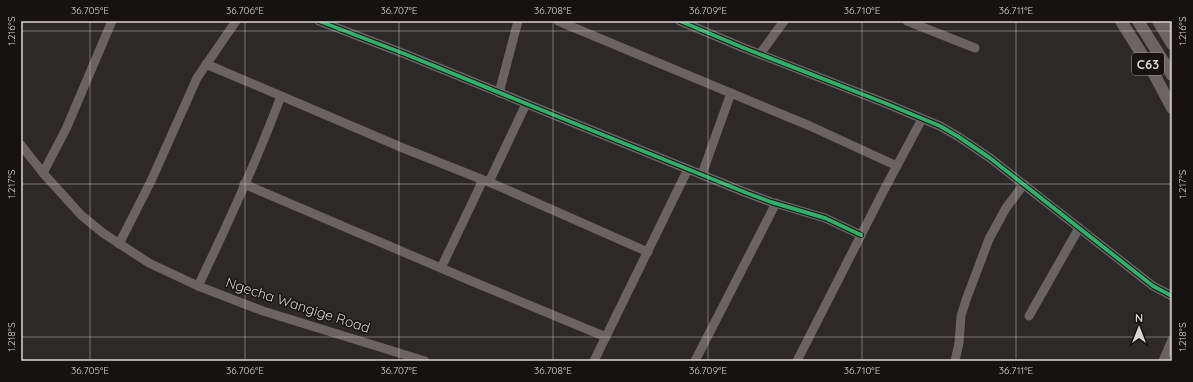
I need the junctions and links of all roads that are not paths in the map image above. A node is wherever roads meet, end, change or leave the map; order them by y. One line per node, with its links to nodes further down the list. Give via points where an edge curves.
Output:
1 (112, 21): 28 (street, via 66,129)
2 (236, 21): 17 (street)
3 (319, 21): 19 (street)
4 (518, 21): 19 (street)
5 (558, 21): 20 (street)
6 (680, 21): 16 (street)
7 (784, 21): 16 (street)
8 (907, 21): 15 (street)
9 (1121, 21): 23 (main road, C63)
10 (1138, 21): 18 (main road, C63)
11 (1158, 21): 14 (main road, C63)
12 (1169, 21): 13 (main road)
13 (1172, 24)
14 (1172, 44)
15 (975, 48)
16 (760, 54): 24 (street)
17 (206, 64): 21 (street); 36 (street, via 197,78 151,181)
18 (1172, 75)
19 (499, 93): 22 (street)
20 (731, 93): 26 (street); 29 (street)
21 (281, 96): 30 (street); 31 (street)
22 (526, 104): 27 (street); 30 (street)
23 (1172, 108)
24 (922, 119): 26 (street); 32 (street, via 959,137)
25 (21, 145): 28 (street, Ngecha Wangige Road)
26 (896, 166): 35 (street)
27 (688, 169): 29 (street); 37 (street)
28 (43, 173): 36 (street, Ngecha Wangige Road, via 81,215)
29 (702, 174): 33 (street)
30 (486, 181): 37 (street); 38 (street)
31 (244, 184): 38 (street); 39 (street)
32 (1024, 184): 34 (street); 48 (street, via 1006,208 989,239 961,316)
33 (776, 203): 35 (street, via 825,218); 46 (street)
34 (1079, 228): 40 (street, via 1153,286); 41 (street)
35 (861, 235): 47 (street)
36 (119, 244): 39 (street, Ngecha Wangige Road, via 149,263)
37 (648, 252): 42 (street)
38 (441, 268): 42 (street)
39 (198, 286): 44 (street, Ngecha Wangige Road, via 263,311)
40 (1172, 296)
41 (1029, 316)
42 (606, 337): 45 (street)
43 (1172, 340): 49 (street)
44 (425, 361)
45 (594, 361)
46 (696, 361)
47 (797, 361)
48 (955, 361)
49 (1163, 361)

